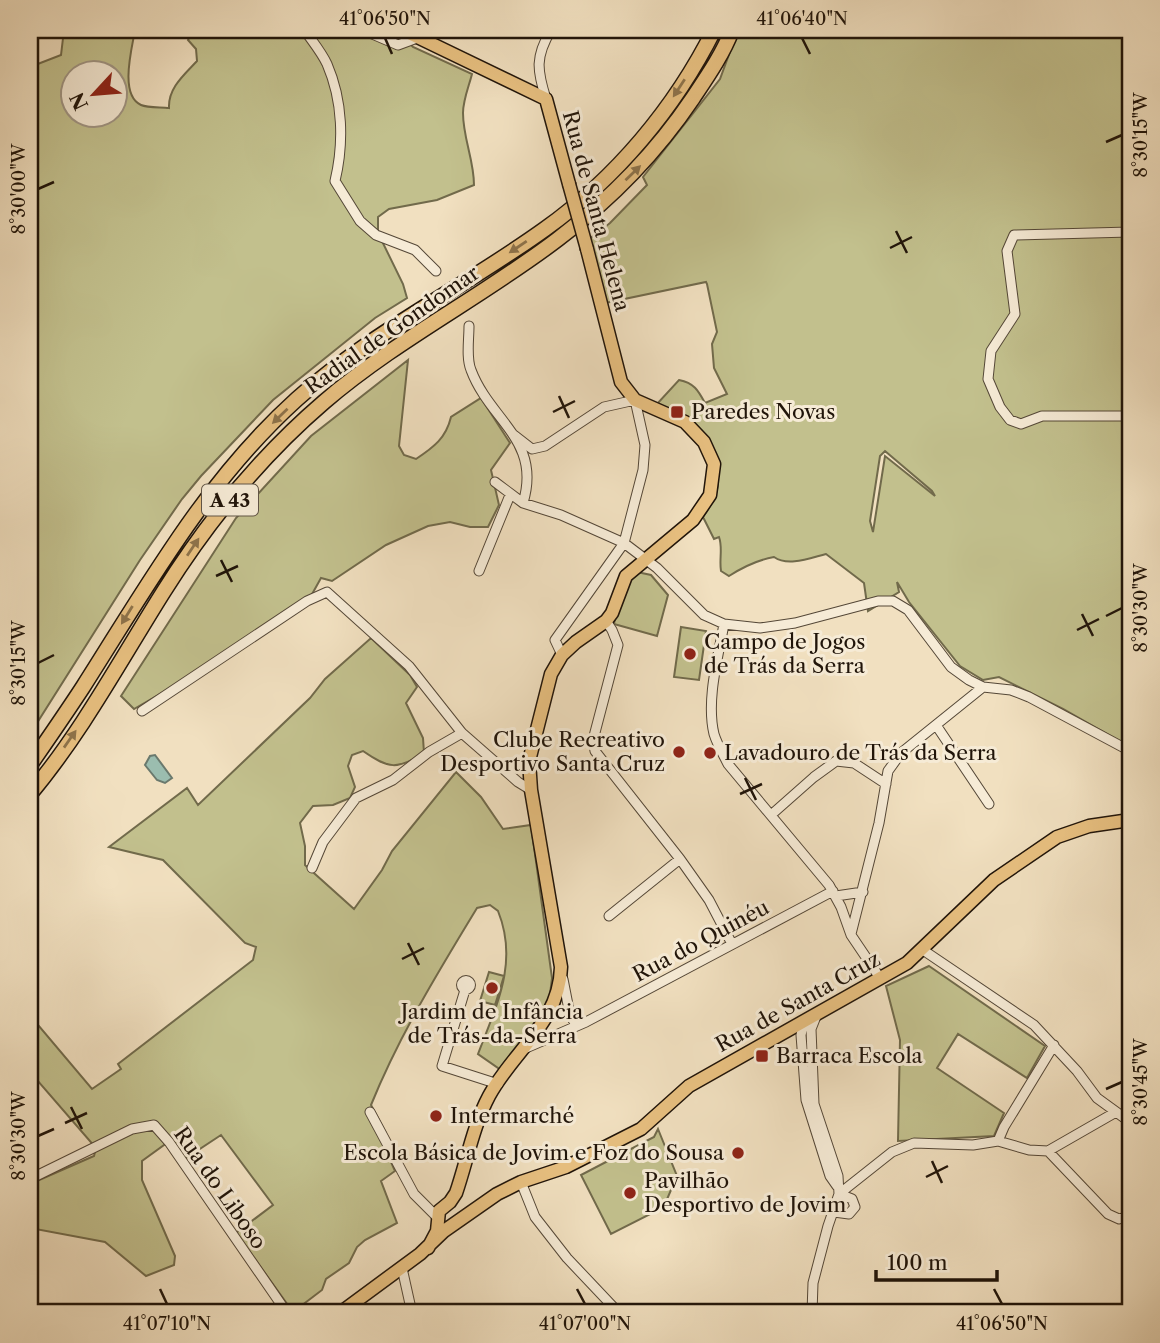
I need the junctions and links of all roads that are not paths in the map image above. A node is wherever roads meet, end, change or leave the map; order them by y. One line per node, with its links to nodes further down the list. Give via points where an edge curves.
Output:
1 (36, 30): 8 (street)
2 (307, 30): 12 (street, via 335,86 341,157 335,181 360,221 376,236 415,250)
3 (363, 30): 9 (street, via 398,45)
4 (403, 30): 9 (main road)
5 (551, 30): 10 (street, Rua de Santa Helena, via 538,61)
6 (714, 30): 31 (highway, Radial de Gondomar / A 43, one-way to 31, via 663,113 592,191 546,228 347,358 259,435 168,550)
7 (732, 30): 34 (highway, Radial de Gondomar / A 43, one-way to 7, via 91,710 200,537 269,454 358,375 547,247 599,206 676,123)
8 (30, 32)
9 (417, 38): 10 (main road)
10 (545, 99): 14 (main road, Rua de Santa Helena, bridge, via 621,382)
11 (1130, 232): 15 (street, via 1014,235 1007,251 1015,314 991,351 988,379 1000,407 1010,420 1021,424 1042,416)
12 (436, 271)
13 (469, 326): 16 (street, via 469,368)
14 (635, 400): 16 (street, via 604,407 545,446 533,449); 20 (street, via 645,445); 21 (main road, via 685,422 704,442 714,464 710,495 693,520)
15 (1130, 416)
16 (514, 435): 19 (street, via 526,458 529,484)
17 (495, 482): 18 (street)
18 (510, 495): 19 (street); 22 (street)
19 (523, 503): 20 (street)
20 (624, 543): 21 (street); 25 (street, via 555,640)
21 (644, 560): 23 (main road, via 626,576); 24 (street, via 704,615)
22 (479, 571)
23 (606, 621): 25 (main road); 38 (street, via 618,645 593,740 595,751)
24 (724, 624): 26 (street, via 761,628 893,601 908,610 951,667); 36 (street, via 712,702 714,732 728,764)
25 (562, 654): 33 (main road, via 551,674 529,761)
26 (983, 687): 28 (street); 30 (street, via 1029,697)
27 (142, 711): 29 (street, via 327,592 409,666)
28 (936, 725): 32 (street, via 901,753 888,771); 35 (street)
29 (462, 733): 33 (street); 39 (street, via 393,780 356,798 323,842)
30 (1130, 751)
31 (30, 765)
32 (886, 784): 36 (street, via 854,763 836,761); 40 (street)
33 (531, 790): 46 (main road)
34 (30, 794)
35 (989, 804)
36 (771, 815): 41 (street)
37 (1130, 820): 45 (main road, Rua de Santa Cruz, via 1057,837 994,880)
38 (680, 859): 42 (street); 44 (street)
39 (312, 868)
40 (863, 892): 41 (street, Rua do Quinéu); 43 (street)
41 (834, 894): 43 (street); 44 (street, Rua do Quinéu)
42 (609, 916)
43 (851, 935): 47 (street)
44 (732, 944): 52 (street, Rua do Quinéu)
45 (923, 950): 47 (main road, Rua de Santa Cruz); 57 (street, via 1034,1025)
46 (561, 967): 49 (main road); 50 (street)
47 (880, 978): 51 (main road, Rua de Santa Cruz)
48 (465, 990): 59 (street, via 442,1066)
49 (556, 998): 50 (street, via 561,997); 58 (main road)
50 (568, 1006): 52 (street, via 572,1020)
51 (818, 1013): 53 (main road, Rua de Santa Cruz); 55 (street)
52 (586, 1022): 58 (street, Rua do Quinéu)
53 (801, 1024): 54 (main road, Rua de Santa Cruz); 55 (street); 56 (street)
54 (779, 1035): 56 (street, via 793,1035); 66 (main road, Rua de Santa Cruz, via 689,1086 641,1129 566,1167)
55 (810, 1038): 67 (street, via 814,1104 838,1176)
56 (802, 1045): 67 (street, via 808,1111)
57 (1054, 1045): 61 (street, via 1097,1098); 63 (street)
58 (521, 1052): 59 (main road)
59 (498, 1084): 70 (main road, via 484,1107)
60 (370, 1112): 70 (street, via 414,1194)
61 (1116, 1112): 62 (street); 64 (street)
62 (1130, 1122)
63 (998, 1141): 64 (street); 67 (street, via 906,1145)
64 (1048, 1151): 69 (street, via 1108,1214 1119,1219)
65 (30, 1178): 72 (street, Rua do Liboso, via 132,1129 154,1125)
66 (521, 1182): 70 (main road, Rua de Santa Cruz, via 474,1210); 75 (street, via 535,1217)
67 (838, 1190): 68 (street); 68 (street, via 852,1199 855,1207 849,1214)
68 (834, 1212): 76 (street, via 813,1283)
69 (1130, 1216)
70 (449, 1217): 71 (main road, via 428,1248)
71 (402, 1268): 73 (main road); 74 (street)
72 (287, 1313)
73 (340, 1313)
74 (412, 1313)
75 (619, 1313)
76 (812, 1313)

